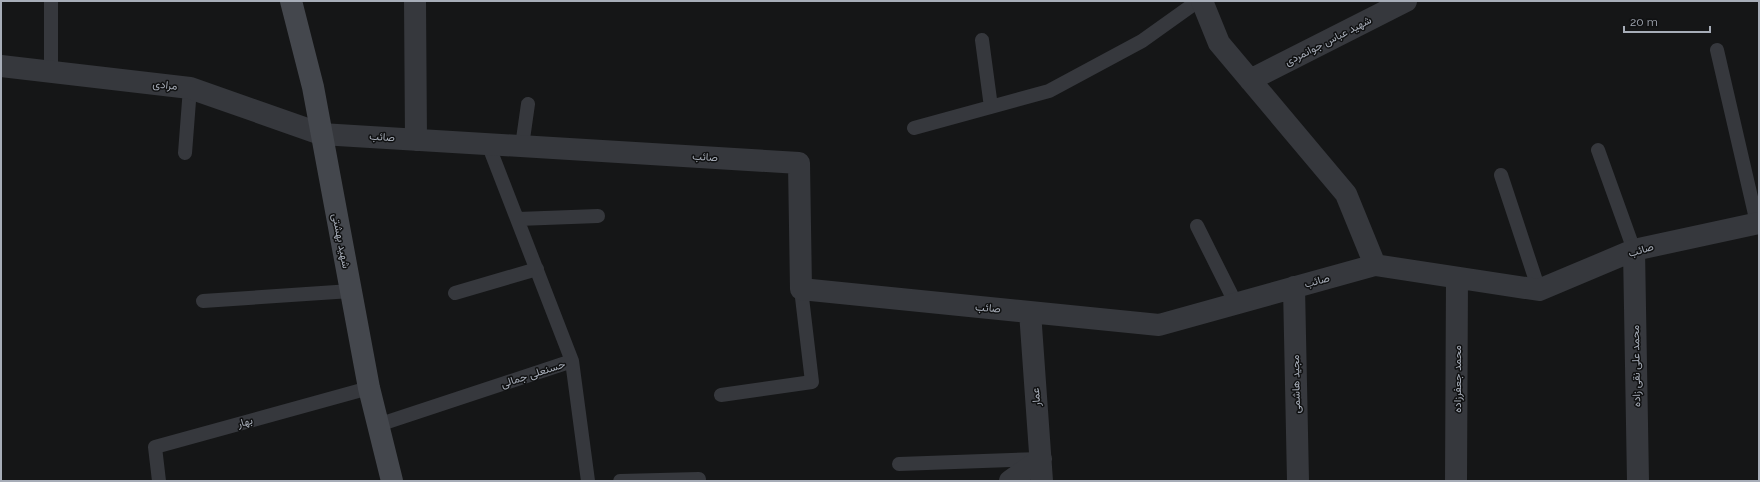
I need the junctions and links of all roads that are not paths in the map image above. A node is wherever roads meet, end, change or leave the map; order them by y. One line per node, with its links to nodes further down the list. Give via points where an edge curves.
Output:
1 (51, 1): 10 (lane)
2 (291, 1): 16 (street, شهید بهشتی, via 313,87)
3 (414, 1): 17 (street)
4 (1198, 1): 14 (lane, via 1142,41 1049,91)
5 (1202, 1): 11 (street, via 1219,43)
6 (1406, 1): 11 (street, شهید عباس جوانمردی)
7 (982, 40): 14 (lane)
8 (1717, 50): 25 (lane)
9 (1, 66): 10 (street, مرادی)
10 (51, 72): 12 (street, مرادی)
11 (1250, 80): 28 (street, via 1346,194)
12 (190, 88): 16 (street, مرادی); 21 (lane)
13 (528, 104): 19 (lane)
14 (991, 107): 15 (lane)
15 (914, 128)
16 (321, 134): 17 (street, صائب); 34 (street, شهید بهشتی)
17 (416, 140): 18 (street, صائب)
18 (488, 144): 19 (street, صائب); 24 (lane)
19 (522, 146): 32 (street, صائب, via 799,163)
20 (1598, 150): 27 (lane)
21 (185, 153)
22 (1501, 175): 33 (lane)
23 (598, 216): 24 (lane)
24 (518, 219): 29 (lane)
25 (1758, 223): 27 (street, صائب)
26 (1196, 226): 37 (lane)
27 (1634, 250): 33 (street, صائب); 54 (street, محمد علی نقی زاده)
28 (1375, 265): 30 (street, صائب); 31 (street, صائب)
29 (537, 269): 35 (lane); 39 (lane)
30 (1457, 278): 33 (street, صائب); 53 (street, محمد جعفرزاده)
31 (1294, 287): 37 (street, صائب); 52 (street, مجید هاشمی)
32 (801, 289): 38 (street, صائب); 41 (lane, via 812,382)
33 (1539, 290)
34 (351, 292): 36 (lane); 40 (street, شهید بهشتی)
35 (455, 293)
36 (203, 301)
37 (1236, 304): 38 (street, صائب, via 1159,325)
38 (1030, 312): 43 (street, عمار)
39 (572, 361): 42 (lane, حسنعلی جمالی); 48 (lane, حسنعلی جمالی)
40 (369, 388): 42 (street, شهید بهشتی); 46 (lane, بهار, via 155,447)
41 (721, 395)
42 (378, 425): 47 (street, شهید بهشتی)
43 (1040, 459): 44 (lane); 50 (street); 51 (street, عمار)
44 (899, 464)
45 (699, 479): 49 (lane)
46 (159, 481)
47 (392, 481)
48 (588, 481)
49 (620, 481)
50 (1010, 481)
51 (1042, 481)
52 (1298, 481)
53 (1456, 481)
54 (1638, 481)

